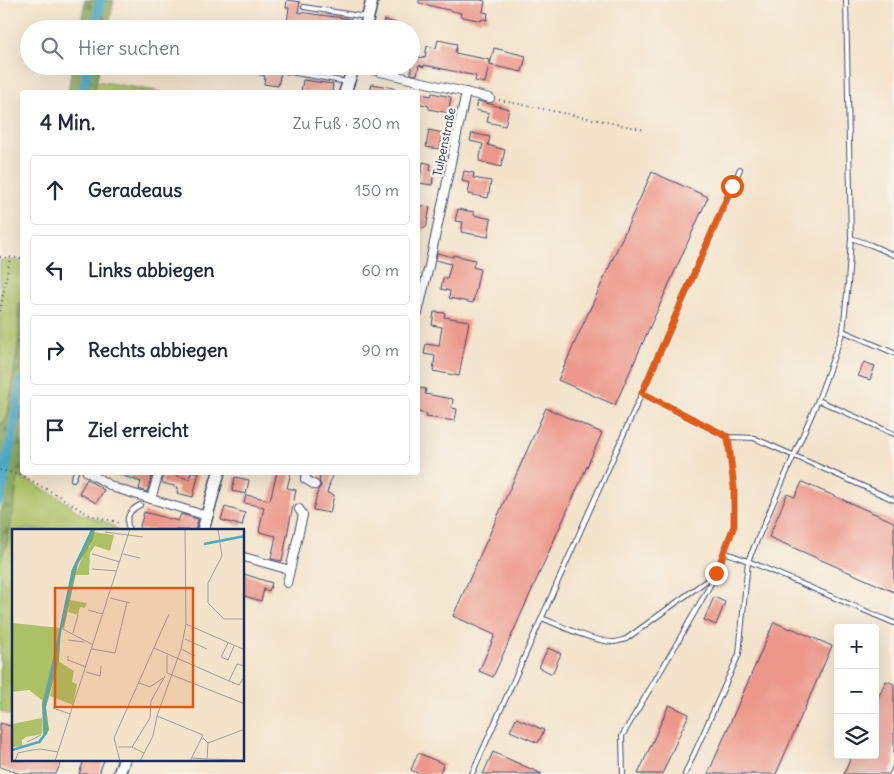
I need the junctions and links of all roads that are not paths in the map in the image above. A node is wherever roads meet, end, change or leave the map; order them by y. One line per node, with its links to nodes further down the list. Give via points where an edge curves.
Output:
1 (372, 0): 4 (main road)
2 (846, 0): 13 (lane)
3 (304, 7): 4 (lane)
4 (368, 17): 5 (main road)
5 (367, 20)
6 (300, 75): 9 (lane)
7 (352, 75): 9 (main road)
8 (393, 75): 10 (street, Tulpenstraße)
9 (347, 87)
10 (466, 92): 11 (street, Tulpenstraße); 15 (street, Tulpenstraße)
11 (490, 98)
12 (740, 169): 18 (lane)
13 (851, 238): 14 (lane); 16 (lane)
14 (894, 255)
15 (420, 304)
16 (844, 331): 17 (lane); 19 (lane)
17 (894, 353)
18 (642, 393): 21 (lane); 43 (lane)
19 (818, 400): 20 (lane); 22 (lane)
20 (894, 434)
21 (728, 437): 22 (lane, via 754,438); 37 (lane, via 734,488 734,526)
22 (794, 456): 31 (lane); 39 (lane)
23 (75, 475): 28 (lane)
24 (92, 475): 30 (street, via 115,488)
25 (158, 475): 30 (street)
26 (218, 475): 34 (main road)
27 (306, 475): 29 (street, via 305,479)
28 (73, 479)
29 (315, 485)
30 (151, 499): 34 (street)
31 (894, 500)
32 (140, 505): 35 (lane, via 130,513)
33 (298, 509): 40 (street, via 303,515)
34 (207, 516): 36 (main road)
35 (128, 528)
36 (202, 529)
37 (724, 552): 39 (lane); 41 (lane)
38 (245, 557): 40 (street)
39 (748, 561): 44 (lane); 49 (lane, via 739,654)
40 (290, 570): 42 (street)
41 (716, 573): 43 (lane, via 626,639 615,642 588,636); 48 (lane, via 622,736)
42 (287, 583)
43 (542, 618): 47 (lane)
44 (894, 623)
45 (123, 762): 46 (main road)
46 (119, 774)
47 (472, 774)
48 (623, 774)
49 (685, 774)

